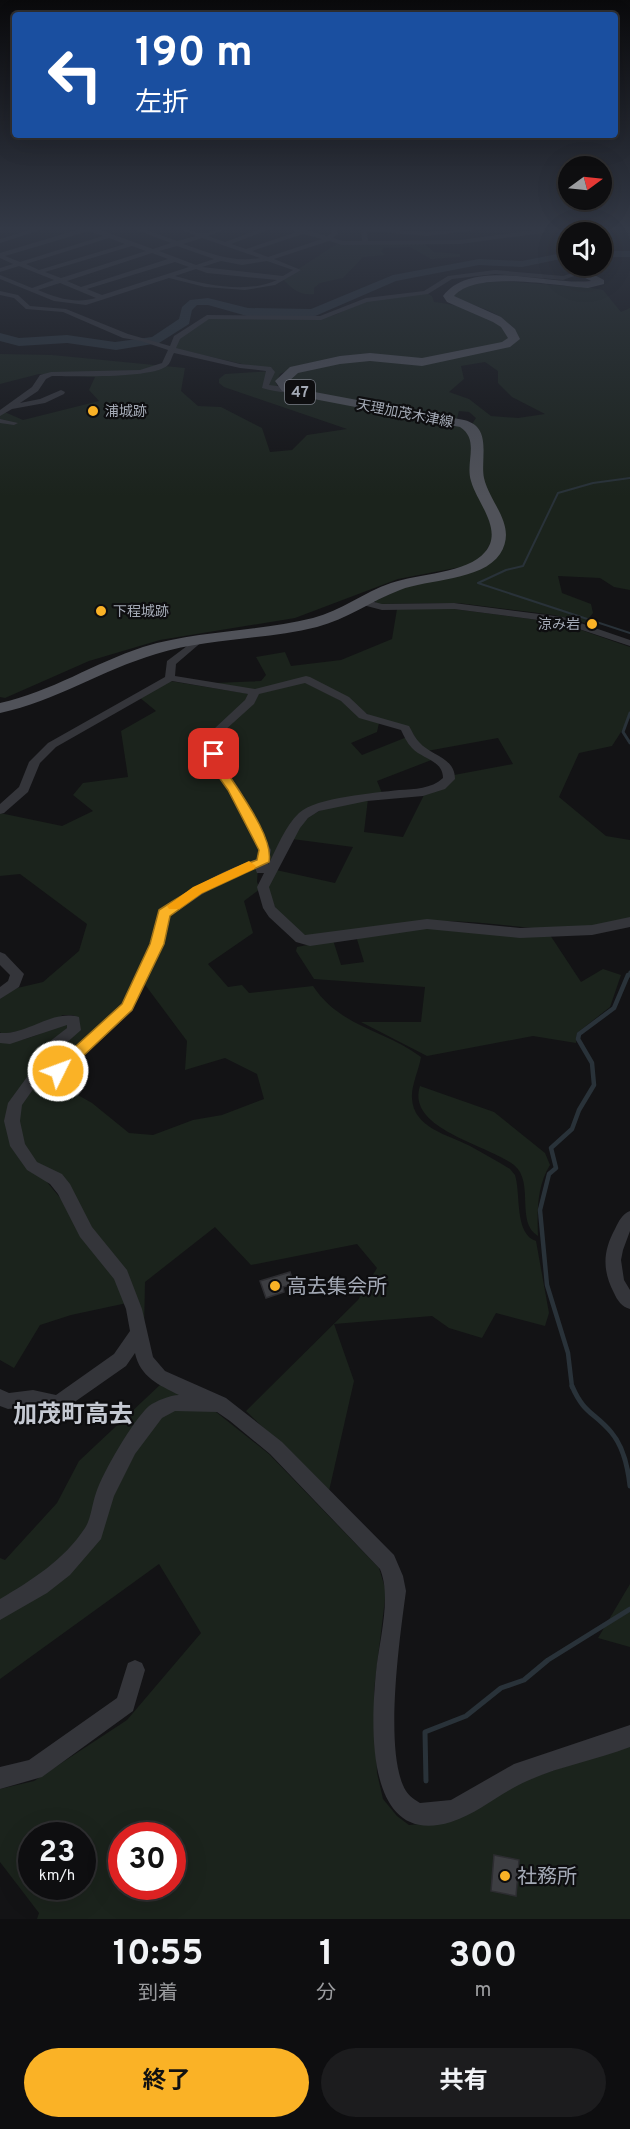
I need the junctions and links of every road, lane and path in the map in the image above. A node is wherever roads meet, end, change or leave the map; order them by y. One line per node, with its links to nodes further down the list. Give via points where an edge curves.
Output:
1 (81, 318): 6 (street, via 126,336)
2 (206, 318): 6 (street, via 177,338)
3 (270, 318): 4 (street)
4 (322, 318)
5 (492, 318): 8 (main road, 47, via 511,332 514,339 506,345 422,362 363,357 316,365 283,376 281,384)
6 (171, 347): 7 (street, via 165,364 155,369 51,374 39,380); 8 (street, via 188,355 268,369 271,372 265,386)
7 (34, 390): 10 (street); 10 (street, via 61,389 42,401)
8 (290, 390): 14 (main road, 天理加茂木津線 / 47, via 464,424 477,439 476,477 496,515 498,537 493,554 474,567 416,579)
9 (3, 400): 10 (street)
10 (15, 405): 11 (street)
11 (0, 414)
12 (0, 421): 13 (street)
13 (14, 423)
14 (363, 602): 15 (main road, 天理加茂木津線 / 47, via 315,623); 16 (street, via 382,608 463,606 563,620)
15 (199, 640): 17 (street, via 171,663); 19 (main road, 天理加茂木津線 / 47, via 132,657 24,702)
16 (630, 643)
17 (170, 678): 18 (street); 20 (street, via 52,745 35,762 24,789)
18 (255, 692): 21 (street, via 250,702 219,730 214,754 265,850); 22 (street, via 301,679 311,680 345,699 363,716 405,728 416,746 442,762 451,775 431,791 339,801 304,815)
19 (0, 708)
20 (0, 810)
21 (262, 862): 22 (street); 27 (street, via 198,890 164,914 157,944 128,1007 58,1071)
22 (263, 887): 23 (street, via 274,914 301,939 310,940 427,924 520,933 592,930)
23 (630, 922)
24 (0, 957): 25 (street, via 17,974 14,984)
25 (0, 994)
26 (0, 1038): 27 (street, via 26,1036 64,1019 73,1019 74,1030 49,1050)
27 (37, 1073): 30 (street, via 13,1109 18,1146 32,1166 56,1179 86,1232 122,1275)
28 (630, 1218): 29 (street, via 613,1247 615,1278)
29 (630, 1302)
30 (139, 1332): 31 (street, via 120,1360 60,1402 52,1404 33,1398 8,1401); 32 (street, via 145,1361 159,1377)
31 (0, 1397)
32 (220, 1404): 33 (street, via 174,1403 156,1412 129,1448 105,1493 94,1532 63,1568); 35 (street, via 276,1448 387,1562 396,1591 384,1690 389,1783 403,1806 415,1814 444,1813 518,1773)
33 (0, 1610)
34 (135, 1670): 36 (street, via 126,1704 34,1769)
35 (630, 1736)
36 (0, 1778)

